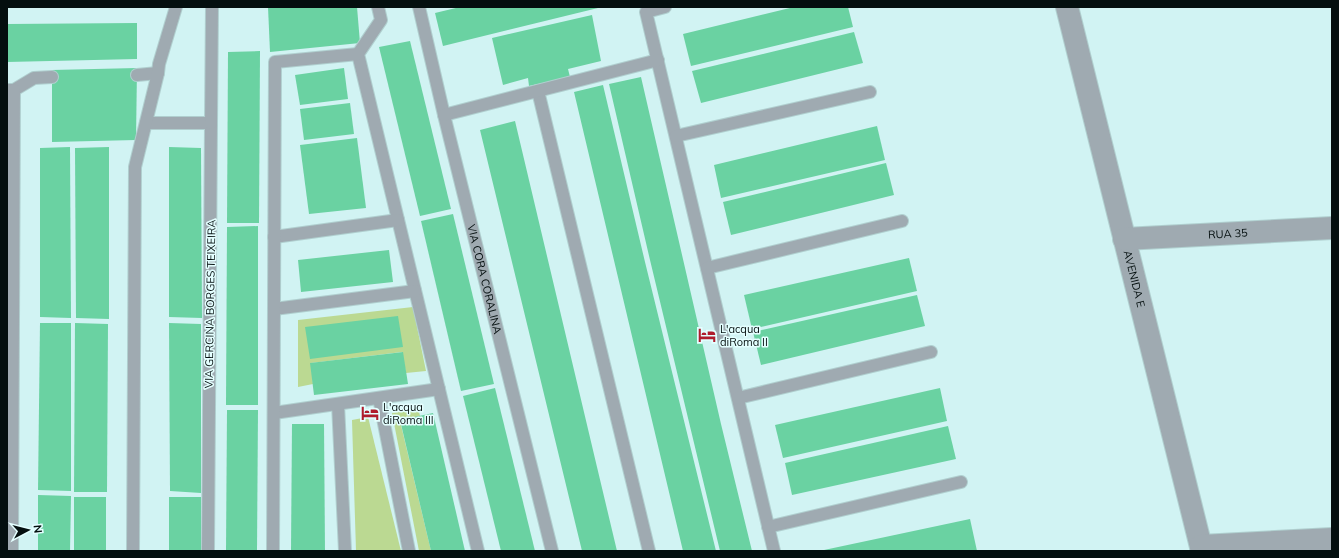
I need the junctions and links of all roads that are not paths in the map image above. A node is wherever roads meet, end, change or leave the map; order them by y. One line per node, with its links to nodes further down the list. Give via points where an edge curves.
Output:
1 (176, 7): 9 (lane)
2 (212, 7): 17 (lane, VIA GERCINA BORGES TEIXEIRA)
3 (378, 7): 7 (lane, via 381,20)
4 (419, 7): 15 (lane, VIA CORA CORALINA)
5 (665, 7): 8 (lane, via 646,12)
6 (1067, 7): 24 (street, AVENIDA E)
7 (358, 54): 20 (lane); 23 (lane, via 275,62)
8 (658, 60): 13 (lane); 18 (lane)
9 (158, 73): 10 (lane); 16 (lane)
10 (137, 75)
11 (52, 77): 12 (lane, via 34,78)
12 (11, 90): 19 (lane)
13 (538, 91): 15 (lane); 48 (lane)
14 (870, 92): 18 (lane)
15 (444, 114): 47 (lane, VIA CORA CORALINA)
16 (146, 123): 17 (lane); 41 (lane, via 135,167)
17 (211, 123): 42 (lane, VIA GERCINA BORGES TEIXEIRA)
18 (676, 136): 25 (lane)
19 (10, 215): 28 (lane)
20 (398, 220): 23 (lane); 26 (lane)
21 (902, 221): 25 (lane)
22 (1332, 228): 24 (street, RUA 35)
23 (274, 237): 27 (lane)
24 (1124, 239): 39 (street, AVENIDA E)
25 (707, 268): 32 (lane)
26 (415, 291): 27 (lane); 30 (lane)
27 (274, 309): 34 (lane)
28 (10, 348): 35 (lane)
29 (931, 352): 32 (lane)
30 (439, 389): 31 (lane); 46 (lane)
31 (379, 398): 33 (lane); 45 (lane)
32 (738, 398): 37 (lane)
33 (338, 404): 34 (lane); 44 (lane)
34 (274, 413): 43 (lane)
35 (10, 478): 40 (lane)
36 (961, 482): 37 (lane)
37 (768, 528): 49 (lane)
38 (1332, 539): 39 (street)
39 (1201, 548)
40 (12, 551)
41 (133, 551)
42 (208, 551)
43 (273, 551)
44 (345, 551)
45 (409, 551)
46 (478, 551)
47 (552, 551)
48 (649, 551)
49 (774, 551)

